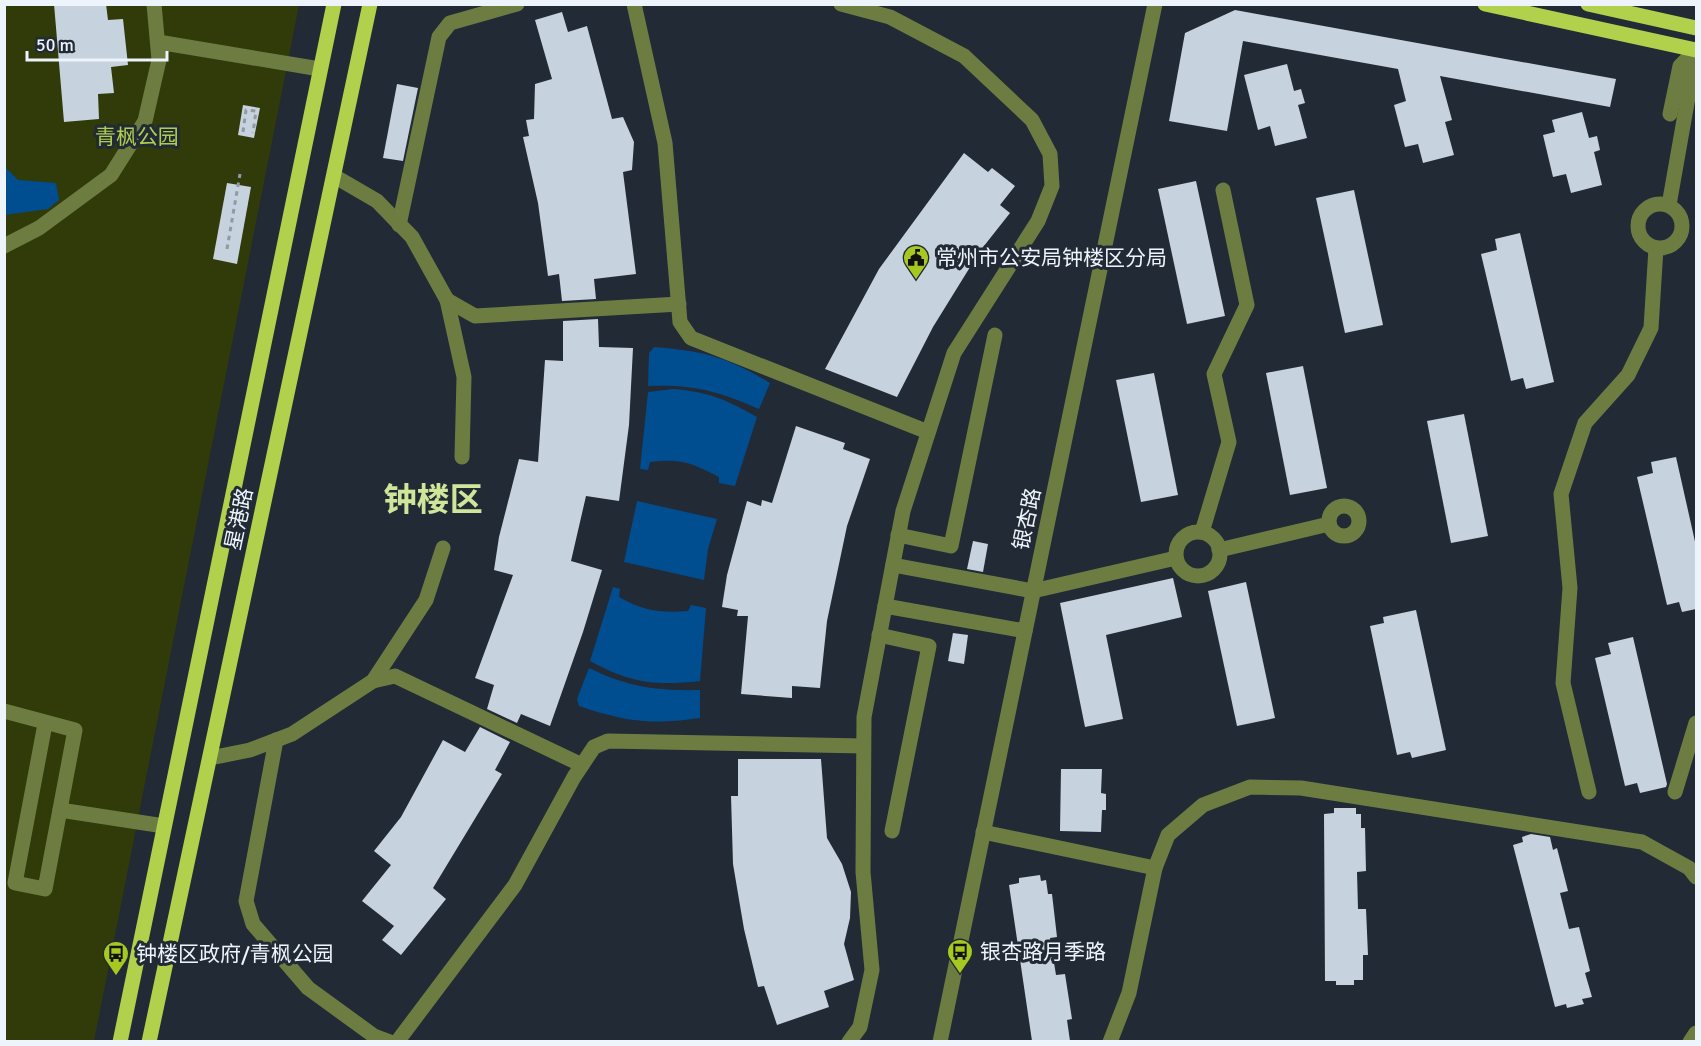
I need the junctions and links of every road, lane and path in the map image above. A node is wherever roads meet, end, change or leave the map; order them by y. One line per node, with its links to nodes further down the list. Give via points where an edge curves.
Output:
1 (154, 4): 12 (street)
2 (334, 4): 14 (main road, 星港路)
3 (370, 4): 19 (main road, 星港路)
4 (517, 4): 10 (street)
5 (634, 4): 28 (street, via 665,143)
6 (841, 4): 30 (street, via 890,17 964,56 1032,120 1050,154 1052,186 1038,220 954,353)
7 (1155, 4): 39 (street, 银杏路)
8 (1485, 4): 13 (main road)
9 (1588, 4): 11 (main road)
10 (467, 11): 22 (street, via 439,37)
11 (1696, 28)
12 (158, 42): 14 (street); 24 (street, via 159,60 145,121 111,175 39,228)
13 (1696, 51): 15 (street, via 1680,66); 21 (street)
14 (320, 69): 54 (main road, 星港路)
15 (1670, 114)
16 (243, 132): 17 (path, via 246,110 256,111)
17 (252, 134)
18 (240, 174): 26 (path)
19 (334, 176): 22 (street, via 376,201); 49 (main road, 星港路)
20 (1223, 190): 33 (street, via 1247,305 1214,374 1229,442)
21 (1669, 205): 23 (street); 25 (street, via 1647,208 1639,220 1640,235)
22 (399, 225): 27 (street, via 412,237)
23 (1689, 231): 25 (street, via 1676,242)
24 (4, 246)
25 (1656, 248): 51 (street, via 1652,328 1629,375 1585,423 1561,494 1570,588 1563,683)
26 (228, 249)
27 (447, 300): 28 (street, via 475,316); 31 (street, via 464,377)
28 (679, 304): 30 (street, via 680,322 691,338)
29 (995, 335): 34 (street, via 951,546)
30 (928, 432): 34 (street)
31 (462, 457)
32 (1329, 524): 36 (street)
33 (1202, 532): 36 (street, via 1214,539); 37 (street, via 1182,538)
34 (898, 535): 38 (street)
35 (443, 548): 43 (street, via 426,600)
36 (1219, 550): 37 (street, via 1215,566 1204,574 1190,574)
37 (1176, 558): 39 (street)
38 (893, 565): 39 (street); 40 (street)
39 (1034, 591): 41 (street, 银杏路)
40 (885, 606): 41 (street); 42 (street)
41 (1025, 631): 56 (street, 银杏路)
42 (879, 635): 48 (street, via 864,717); 55 (street, via 929,646)
43 (373, 681): 47 (street, via 292,734); 50 (street, via 395,676)
44 (4, 711): 46 (street)
45 (1696, 723): 52 (street)
46 (45, 724): 53 (street, via 75,730); 53 (street, via 15,883 45,890)
47 (276, 740): 49 (street); 62 (street, via 246,901 253,924 308,988 374,1036)
48 (864, 746): 50 (street, via 608,741 594,747); 64 (street, via 863,872 872,970 860,1027)
49 (210, 758): 61 (main road, 星港路)
50 (582, 765): 63 (street, via 515,885)
51 (1589, 792)
52 (1675, 792)
53 (60, 810): 54 (street)
54 (164, 826): 60 (main road, 星港路)
55 (892, 831)
56 (983, 832): 57 (street); 65 (street, 银杏路)
57 (1155, 868): 58 (street, via 1168,835 1203,806 1250,786 1301,788 1642,842 1689,868); 66 (street, via 1129,993)
58 (1696, 877)
59 (1696, 1033): 67 (street)
60 (120, 1041)
61 (149, 1041)
62 (390, 1041)
63 (398, 1041)
64 (849, 1041)
65 (940, 1041)
66 (1110, 1041)
67 (1690, 1041)

